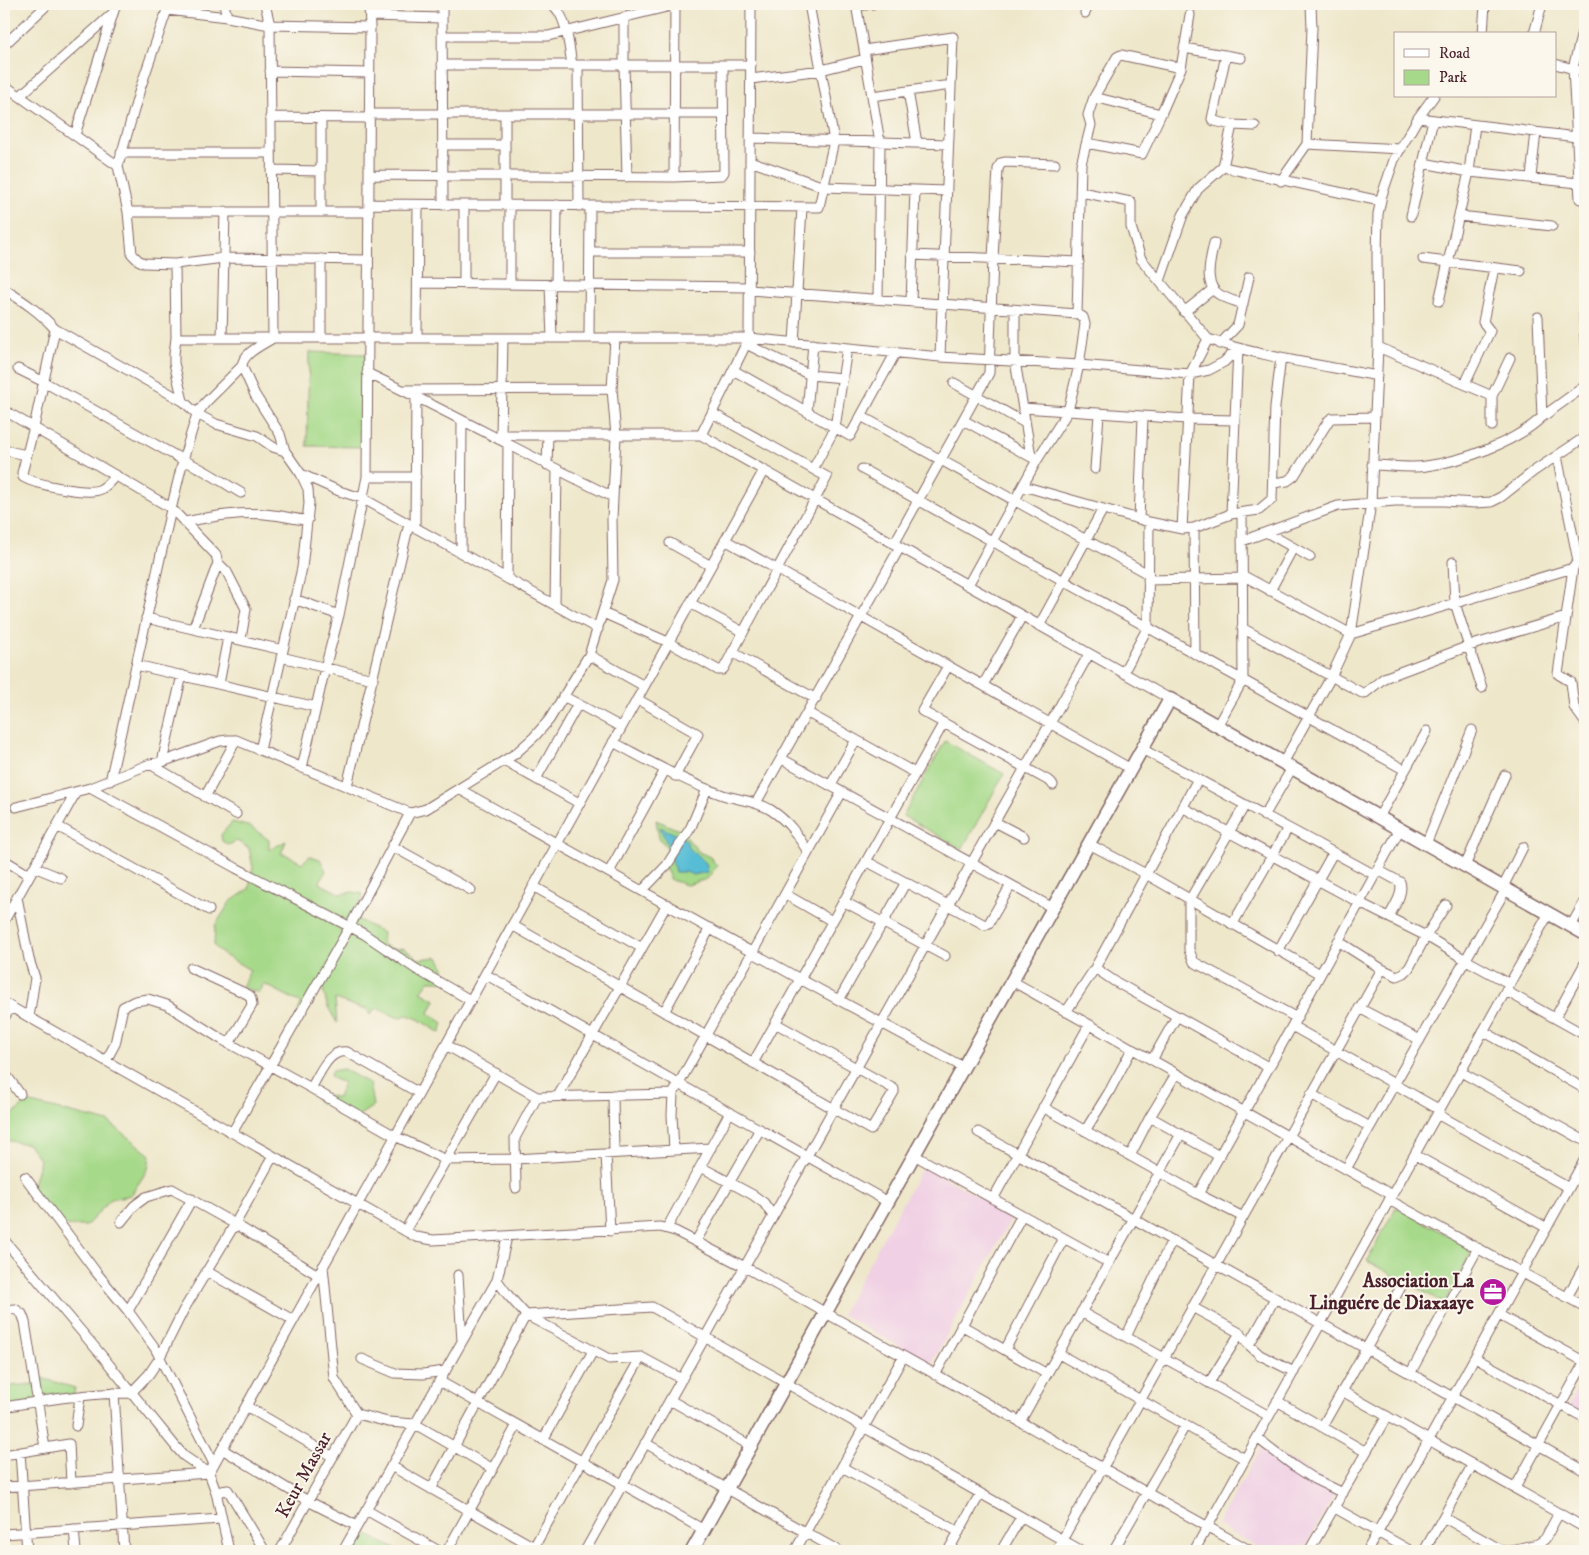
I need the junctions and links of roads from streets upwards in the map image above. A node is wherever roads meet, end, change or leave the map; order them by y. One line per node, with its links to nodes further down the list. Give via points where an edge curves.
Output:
1 (48, 4): 32 (street)
2 (224, 4): 21 (street)
3 (264, 4): 25 (street)
4 (369, 4): 20 (street)
5 (442, 4): 23 (street)
6 (677, 4): 22 (street); 41 (street)
7 (751, 4): 43 (street)
8 (809, 4): 46 (street)
9 (872, 4): 15 (street)
10 (1089, 4): 18 (street)
11 (1310, 4): 82 (street, via 1312,28)
12 (1485, 4): 28 (street)
13 (1542, 4): 29 (street)
14 (554, 5): 27 (street)
15 (856, 5): 34 (street)
16 (168, 7): 21 (street); 86 (street)
17 (115, 8): 54 (street); 74 (street)
18 (1085, 13)
19 (1190, 15): 33 (street)
20 (370, 16): 23 (street); 26 (street)
21 (227, 17): 25 (street)
22 (624, 17): 27 (street); 40 (street)
23 (442, 18): 31 (street)
24 (1585, 21): 30 (street)
25 (270, 25): 26 (street); 47 (street)
26 (370, 27): 49 (street)
27 (567, 31): 31 (street, via 548,36); 39 (street)
28 (1483, 32)
29 (1535, 32)
30 (1584, 33): 45 (street)
31 (442, 36): 38 (street)
32 (4, 45)
33 (1184, 48): 35 (street); 44 (street)
34 (865, 54): 46 (street); 52 (street, via 953,37); 55 (street)
35 (1226, 55): 36 (street); 70 (street, via 1212,119)
36 (1241, 58)
37 (1556, 64): 45 (street)
38 (442, 65): 39 (street); 58 (street)
39 (575, 65): 40 (street); 60 (street)
40 (624, 65): 41 (street); 61 (street)
41 (675, 65): 42 (street); 62 (street)
42 (724, 65): 43 (street); 63 (street)
43 (751, 65): 50 (street)
44 (1181, 68): 56 (street, via 1120,55); 64 (street)
45 (1573, 68): 48 (street); 75 (street)
46 (821, 70): 50 (street); 77 (street)
47 (270, 71): 49 (street); 66 (street)
48 (1585, 72)
49 (370, 73): 65 (street)
50 (751, 79): 76 (street)
51 (4, 85): 54 (street)
52 (951, 85): 53 (street); 81 (street)
53 (908, 91): 55 (street); 79 (street)
54 (20, 96): 74 (street)
55 (872, 96): 78 (street)
56 (1094, 98): 64 (street); 80 (street, via 1088,115 1091,125)
57 (1433, 98): 68 (street)
58 (443, 114): 59 (street); 65 (street); 83 (street)
59 (504, 114): 60 (street); 84 (street)
60 (578, 114): 61 (street); 100 (street)
61 (626, 114): 62 (street); 101 (street)
62 (674, 114): 63 (street); 102 (street)
63 (723, 114): 102 (street, via 722,175)
64 (1161, 114): 80 (street, via 1142,154)
65 (369, 116): 67 (street); 97 (street)
66 (270, 117): 67 (street); 87 (street)
67 (321, 118): 95 (street)
68 (1418, 118): 69 (street); 85 (street)
69 (1434, 120): 71 (street); 90 (street)
70 (1232, 125): 72 (street); 93 (street)
71 (1475, 125): 73 (street); 96 (street)
72 (1255, 126)
73 (1536, 132): 75 (street); 103 (street)
74 (75, 135): 92 (street)
75 (1577, 137): 89 (street)
76 (750, 138): 77 (street); 88 (street)
77 (834, 140): 78 (street); 106 (street)
78 (880, 142): 79 (street); 107 (street)
79 (917, 143): 81 (street)
80 (1087, 143): 110 (street)
81 (948, 144): 109 (street)
82 (1307, 144): 85 (street); 104 (street)
83 (443, 145): 84 (street); 98 (street)
84 (505, 145): 99 (street)
85 (1401, 149): 112 (street)
86 (121, 153): 87 (street); 92 (street)
87 (270, 153): 94 (street)
88 (750, 161): 106 (street); 120 (street)
89 (1582, 162): 105 (street)
90 (1424, 163): 96 (street); 127 (street)
91 (1055, 164): 136 (street, via 1006,162 998,169)
92 (118, 166): 124 (street)
93 (1223, 167): 104 (street); 147 (street, via 1198,188 1183,215)
94 (271, 170): 95 (street); 125 (street)
95 (321, 171): 126 (street)
96 (1469, 172): 103 (street); 128 (street)
97 (369, 175): 98 (street); 122 (street)
98 (443, 176): 99 (street); 114 (street)
99 (505, 176): 100 (street); 116 (street)
100 (578, 176): 101 (street); 118 (street)
101 (627, 177): 102 (street)
102 (674, 177)
103 (1531, 177): 105 (street)
104 (1281, 181): 112 (street)
105 (1579, 183): 111 (street)
106 (824, 187): 107 (street); 121 (street, via 820,207)
107 (879, 189): 108 (street); 157 (street)
108 (915, 190): 109 (street); 133 (street)
109 (947, 191): 134 (street)
110 (1081, 192): 141 (street); 147 (street, via 1131,202 1131,227 1141,260)
111 (1580, 199)
112 (1380, 202): 185 (street)
113 (418, 205): 114 (street); 122 (street); 148 (street)
114 (443, 205): 115 (street)
115 (464, 205): 116 (street); 149 (street)
116 (507, 205): 117 (street); 150 (street)
117 (556, 205): 118 (street); 151 (street)
118 (579, 206): 119 (street)
119 (590, 206): 120 (street); 131 (street)
120 (750, 206): 121 (street); 132 (street)
121 (802, 207): 156 (street)
122 (369, 208): 126 (street); 140 (street)
123 (225, 211): 124 (street); 125 (street); 135 (street)
124 (128, 212): 143 (street, via 132,254 144,263)
125 (271, 212): 126 (street); 137 (street)
126 (321, 212)
127 (1411, 216)
128 (1459, 216): 129 (street); 142 (street)
129 (1552, 226)
130 (1214, 242): 155 (street, via 1209,277)
131 (590, 252): 132 (street); 152 (street)
132 (750, 252): 153 (street)
133 (912, 255): 134 (street); 159 (street)
134 (944, 256): 136 (street); 160 (street)
135 (224, 258): 137 (street); 143 (street); 170 (street)
136 (993, 258): 141 (street); 162 (street)
137 (271, 259): 138 (street); 171 (street)
138 (321, 259): 140 (street); 172 (street)
139 (1423, 259): 142 (street)
140 (368, 260): 173 (street)
141 (1079, 262): 165 (street)
142 (1448, 262): 144 (street); 158 (street)
143 (175, 264): 169 (street)
144 (1494, 268): 145 (street); 205 (street, via 1483,322 1490,332)
145 (1520, 271)
146 (1249, 277): 161 (street)
147 (1160, 281): 164 (street)
148 (418, 283): 149 (street); 174 (street)
149 (464, 284): 150 (street)
150 (510, 284): 151 (street)
151 (553, 284): 152 (street); 176 (street)
152 (590, 285): 153 (street); 177 (street)
153 (750, 288): 156 (street); 180 (street)
154 (4, 289): 168 (street, via 42,315)
155 (1214, 290): 161 (street); 164 (street)
156 (797, 293): 157 (street); 182 (street)
157 (878, 299): 159 (street)
158 (1439, 301)
159 (911, 302): 160 (street)
160 (942, 304): 162 (street); 189 (street)
161 (1243, 304): 184 (street, via 1238,325)
162 (991, 308): 163 (street); 192 (street)
163 (1015, 310): 165 (street); 193 (street)
164 (1184, 312): 179 (street)
165 (1077, 314): 194 (street, via 1085,324)
166 (1584, 315): 181 (street)
167 (1538, 317): 224 (street)
168 (55, 330): 203 (street); 213 (street)
169 (176, 338): 170 (street); 213 (street, via 174,363)
170 (222, 338): 171 (street)
171 (273, 338): 172 (street); 195 (street, via 246,356)
172 (321, 338): 173 (street)
173 (368, 338): 174 (street); 198 (street)
174 (417, 338): 175 (street)
175 (503, 338): 176 (street); 209 (street)
176 (552, 338): 177 (street)
177 (589, 338): 178 (street)
178 (615, 338): 180 (street); 207 (street)
179 (1208, 339): 184 (street); 199 (street)
180 (748, 341): 182 (street); 197 (street); 200 (street)
181 (1585, 341)
182 (794, 342): 183 (street)
183 (812, 344): 186 (street); 200 (street)
184 (1220, 344): 187 (street)
185 (1378, 347): 201 (street); 205 (street)
186 (847, 348): 188 (street); 202 (street)
187 (1238, 348): 190 (street); 199 (street, via 1224,362 1209,370); 227 (street)
188 (896, 352): 189 (street); 221 (street)
189 (940, 357): 192 (street)
190 (1280, 357): 201 (street); 257 (street)
191 (1510, 358): 211 (street)
192 (990, 360): 193 (street); 210 (street, via 989,373)
193 (1015, 361): 194 (street); 214 (street)
194 (1079, 365): 199 (street); 215 (street)
195 (242, 366): 219 (street); 240 (street)
196 (18, 369): 203 (street)
197 (733, 370): 217 (street); 218 (street)
198 (367, 373): 208 (street); 256 (street)
199 (1190, 374): 226 (street)
200 (810, 375): 202 (street); 217 (street)
201 (1376, 376): 223 (street)
202 (842, 378): 232 (street)
203 (44, 382): 231 (street); 244 (street)
204 (954, 383): 210 (street)
205 (1465, 384): 211 (street)
206 (1585, 386): 224 (street)
207 (612, 389): 209 (street); 235 (street)
208 (402, 390): 209 (street); 212 (street)
209 (502, 390): 236 (street)
210 (977, 396): 225 (street); 229 (street)
211 (1492, 396): 230 (street)
212 (416, 397): 228 (street); 255 (street)
213 (183, 402): 219 (street)
214 (1022, 408): 215 (street); 229 (street)
215 (1068, 411): 220 (street); 243 (street)
216 (7, 412): 231 (street)
217 (807, 412): 232 (street)
218 (712, 413): 234 (street); 248 (street)
219 (198, 414): 240 (street, via 216,424 257,436); 244 (street)
220 (1099, 414): 222 (street); 250 (street)
221 (861, 416): 232 (street, via 850,436); 245 (street)
222 (1143, 416): 226 (street); 271 (street)
223 (1374, 417): 247 (street); 257 (street, via 1332,418 1294,476 1287,481)
224 (1542, 417): 247 (street, via 1498,445 1472,456 1425,466)
225 (963, 420): 243 (street); 245 (street)
226 (1187, 420): 227 (street); 275 (street)
227 (1235, 420): 269 (street)
228 (462, 421): 236 (street); 284 (street)
229 (1025, 423): 243 (street)
230 (1492, 426)
231 (34, 427): 241 (street); 254 (street)
232 (835, 428): 248 (street)
233 (548, 435): 235 (street); 236 (street); 246 (street)
234 (701, 435): 235 (street); 252 (street)
235 (616, 436): 260 (street)
236 (499, 437): 238 (street)
237 (1585, 437): 242 (street)
238 (508, 445): 246 (street); 293 (street)
239 (4, 450): 241 (street)
240 (286, 451): 253 (street)
241 (26, 455): 254 (street, via 23,477 61,489 101,490)
242 (1557, 456): 265 (street, via 1491,502); 287 (street)
243 (1034, 458): 258 (street)
244 (183, 460): 259 (street); 266 (street)
245 (941, 460): 263 (street); 264 (street)
246 (548, 465): 251 (street)
247 (1372, 465): 265 (street)
248 (812, 469): 262 (street, via 826,477)
249 (862, 469): 263 (street)
250 (1095, 469)
251 (557, 470): 260 (street); 301 (street)
252 (764, 470): 262 (street); 277 (street)
253 (301, 474): 261 (street); 270 (street, via 308,489)
254 (116, 475): 266 (street)
255 (416, 477): 256 (street); 273 (street)
256 (366, 478): 261 (street)
257 (1273, 483): 268 (street, via 1272,499 1260,510)
258 (1023, 486): 264 (street); 267 (street)
259 (242, 493)
260 (613, 497): 302 (street, via 613,580)
261 (362, 498): 273 (street); 303 (street)
262 (815, 499): 282 (street); 290 (street)
263 (919, 500): 279 (street); 282 (street)
264 (1015, 501): 278 (street); 279 (street)
265 (1371, 503): 276 (street, via 1338,506); 314 (street)
266 (171, 508): 272 (street); 307 (street)
267 (1103, 509): 271 (street); 278 (street)
268 (1242, 513): 269 (street); 280 (street)
269 (1231, 514): 274 (street)
270 (308, 520): 272 (street, via 229,514); 298 (street)
271 (1144, 521): 275 (street); 291 (street)
272 (185, 522): 288 (street, via 216,555)
273 (412, 526): 284 (street); 330 (street)
274 (1194, 528): 275 (street); 294 (street)
275 (1182, 529)
276 (1266, 532): 280 (street); 283 (street)
277 (725, 540): 289 (street); 290 (street)
278 (1086, 540): 291 (street); 295 (street)
279 (992, 541): 295 (street); 296 (street)
280 (1242, 541): 292 (street)
281 (670, 543): 289 (street)
282 (897, 545): 296 (street); 304 (street)
283 (1293, 548): 285 (street); 297 (street)
284 (461, 553): 293 (street)
285 (1310, 557)
286 (1453, 562): 300 (street)
287 (1579, 563): 300 (street); 306 (street)
288 (218, 564): 311 (street); 316 (street, via 227,572 246,609)
289 (710, 566): 299 (street)
290 (777, 569): 304 (street); 313 (street)
291 (1148, 577): 294 (street); 309 (street)
292 (1242, 577): 294 (street); 297 (street); 310 (street)
293 (507, 578): 301 (street)
294 (1194, 578): 322 (street)
295 (1064, 580): 308 (street); 309 (street)
296 (968, 585): 305 (street)
297 (1270, 590): 314 (street)
298 (294, 599): 303 (street); 320 (street)
299 (690, 603): 313 (street); 317 (street)
300 (1455, 603): 314 (street); 318 (street)
301 (555, 605): 312 (street)
302 (603, 613): 312 (street); 317 (street)
303 (339, 615): 326 (street)
304 (861, 616): 325 (street); 339 (street)
305 (1022, 616): 308 (street); 333 (street)
306 (1566, 617): 318 (street); 345 (street, via 1558,674 1571,682 1574,707)
307 (146, 618): 311 (street); 324 (street)
308 (1039, 626): 321 (street)
309 (1148, 627): 322 (street); 327 (street)
310 (1242, 628): 329 (street); 331 (street)
311 (193, 629): 315 (street)
312 (598, 629): 323 (street)
313 (743, 632): 319 (street)
314 (1351, 634): 329 (street)
315 (228, 637): 316 (street); 332 (street)
316 (240, 639): 320 (street)
317 (668, 642): 319 (street, via 718,670 722,670); 334 (street)
318 (1469, 646): 329 (street, via 1384,678 1364,694); 335 (street)
319 (732, 652): 339 (street)
320 (282, 654): 326 (street); 336 (street)
321 (1089, 654): 327 (street); 347 (street)
322 (1195, 654): 331 (street)
323 (589, 655): 334 (street); 337 (street)
324 (136, 664): 328 (street); 372 (street)
325 (948, 666): 333 (street); 346 (street, via 922,711)
326 (325, 668): 330 (street); 342 (street)
327 (1123, 673): 340 (street)
328 (182, 675): 332 (street); 359 (street)
329 (1331, 677): 344 (street)
330 (372, 679): 374 (street)
331 (1243, 680): 344 (street); 348 (street)
332 (219, 684): 336 (street)
333 (983, 685): 347 (street)
334 (644, 686): 338 (street)
335 (1482, 688)
336 (272, 696): 342 (street); 356 (street)
337 (563, 696): 341 (street); 358 (street, via 534,738)
338 (637, 699): 349 (street); 368 (street, via 698,734)
339 (816, 699): 343 (street)
340 (1170, 699): 348 (street); 355 (street)
341 (578, 704): 349 (street); 370 (street)
342 (316, 706): 362 (street)
343 (808, 713): 353 (street); 357 (street)
344 (1309, 717): 361 (street); 366 (street)
345 (1585, 722)
346 (943, 724): 363 (street); 367 (street)
347 (1050, 724): 363 (street); 364 (street)
348 (1217, 726): 361 (street)
349 (621, 727): 354 (street)
350 (1472, 730): 400 (street)
351 (1427, 731): 366 (street)
352 (236, 740): 356 (street); 359 (street, via 220,741); 381 (street)
353 (856, 740): 367 (street); 375 (street)
354 (613, 742): 365 (street); 382 (street)
355 (1142, 749): 364 (street); 371 (street)
356 (260, 750): 362 (street)
357 (782, 759): 375 (street); 383 (street)
358 (504, 761): 370 (street); 378 (street)
359 (162, 762): 360 (street)
360 (150, 764): 372 (street); 381 (street)
361 (1288, 766): 389 (street); 390 (street)
362 (302, 768): 374 (street)
363 (1026, 768): 373 (street); 392 (street)
364 (1131, 769): 399 (street)
365 (665, 770): 368 (street); 411 (street)
366 (1405, 770): 390 (street)
367 (915, 773): 391 (street)
368 (675, 776): 377 (street)
369 (1505, 776): 410 (street)
370 (536, 778): 382 (street)
371 (1198, 780): 384 (street); 386 (street)
372 (110, 781): 376 (street)
373 (1053, 785)
374 (347, 786): 387 (street)
375 (830, 786): 380 (street)
376 (90, 788): 379 (street); 442 (street)
377 (707, 788): 383 (street); 422 (street, via 691,827 667,865)
378 (459, 789): 387 (street, via 426,809); 398 (street)
379 (76, 792): 385 (street); 393 (street)
380 (842, 792): 391 (street); 403 (street)
381 (205, 797): 388 (street)
382 (579, 803): 398 (street)
383 (756, 804): 403 (street, via 770,809 791,826)
384 (1245, 805): 389 (street); 396 (street)
385 (16, 807)
386 (1182, 807): 396 (street); 413 (street)
387 (410, 813): 401 (street)
388 (236, 814)
389 (1264, 816): 394 (street)
390 (1379, 817): 395 (street)
391 (889, 819): 407 (street); 408 (street)
392 (995, 822): 397 (street); 408 (street)
393 (57, 826): 409 (street); 433 (street)
394 (1288, 828): 404 (street); 405 (street)
395 (1400, 829): 400 (street); 412 (street)
396 (1230, 832): 405 (street); 426 (street)
397 (1024, 837)
398 (557, 843): 411 (street); 419 (street)
399 (1089, 844): 413 (street); 432 (street)
400 (1426, 844): 410 (street)
401 (392, 846): 421 (street); 442 (street)
402 (1523, 847): 420 (street)
403 (808, 852): 423 (street)
404 (1333, 853): 412 (street); 416 (street)
405 (1272, 855): 416 (street); 440 (street)
406 (4, 860): 414 (street)
407 (866, 861): 417 (street); 425 (street)
408 (971, 863): 418 (street); 431 (street)
409 (34, 866): 414 (street); 415 (street)
410 (1465, 866): 420 (street)
411 (609, 872): 422 (street)
412 (1376, 873): 428 (street); 435 (street, via 1400,882 1402,891)
413 (1146, 874): 426 (street); 455 (street)
414 (29, 875): 424 (street)
415 (61, 878)
416 (1318, 880): 428 (street); 449 (street)
417 (906, 882): 431 (street); 438 (street)
418 (1011, 885): 431 (street, via 986,925); 432 (street)
419 (533, 886): 439 (street); 448 (street)
420 (1505, 888): 434 (street); 452 (street)
421 (471, 890)
422 (642, 890): 429 (street)
423 (785, 894): 437 (street); 450 (street)
424 (17, 897): 436 (street); 470 (street, via 35,978)
425 (843, 901): 437 (street); 438 (street)
426 (1189, 901): 440 (street); 473 (street, via 1189,950 1194,962)
427 (1585, 901): 441 (street)
428 (1360, 903): 435 (street); 446 (street)
429 (667, 904): 443 (street); 448 (street)
430 (1446, 905): 445 (street)
431 (948, 906): 447 (street)
432 (1053, 908): 460 (street)
433 (209, 910)
434 (1549, 913): 441 (street); 462 (street)
435 (1389, 917): 445 (street)
436 (4, 920)
437 (832, 921): 459 (street)
438 (883, 923): 447 (street); 464 (street)
439 (512, 925): 457 (street); 461 (street)
440 (1232, 925): 449 (street)
441 (1571, 926): 444 (street)
442 (349, 928): 463 (street, via 364,934); 489 (street)
443 (710, 928): 450 (street); 467 (street)
444 (1585, 934)
445 (1426, 936): 452 (street); 456 (street, via 1404,973 1397,976)
446 (1338, 941): 456 (street); 458 (street)
447 (925, 946): 451 (street); 475 (street)
448 (642, 948): 461 (street)
449 (1278, 951): 458 (street)
450 (752, 952): 459 (street); 480 (street)
451 (945, 956)
452 (1466, 960): 462 (street); 481 (street)
453 (1585, 962): 472 (street)
454 (191, 968): 482 (street, via 249,995 251,999 252,1005)
455 (1095, 968): 468 (street); 469 (street)
456 (1382, 969): 466 (street)
457 (485, 974): 463 (street); 478 (street)
458 (1320, 974): 473 (street)
459 (800, 979): 464 (street); 474 (street)
460 (1012, 981): 468 (street); 491 (street)
461 (620, 987): 467 (street); 478 (street)
462 (1508, 987): 472 (street); 477 (street)
463 (470, 1000): 483 (street)
464 (839, 1000): 475 (street)
465 (8, 1005): 470 (street); 471 (street)
466 (1360, 1008): 481 (street); 485 (street)
467 (664, 1012): 480 (street)
468 (1066, 1012): 476 (street)
469 (1177, 1016): 486 (street); 492 (street)
470 (29, 1017): 487 (street)
471 (4, 1018)
472 (1555, 1018): 479 (street)
473 (1295, 1022): 485 (street); 492 (street)
474 (775, 1023): 488 (street); 490 (street)
475 (881, 1024): 490 (street); 491 (street)
476 (1089, 1025): 484 (street); 508 (street)
477 (1483, 1031): 494 (street); 500 (street)
478 (593, 1035): 497 (street); 507 (street)
479 (1585, 1035)
480 (705, 1036): 488 (street); 497 (street)
481 (1420, 1040): 498 (street)
482 (229, 1044): 487 (street, via 167,1005 148,999 135,1001 123,1008 115,1044); 489 (street)
483 (446, 1045): 495 (street); 501 (street)
484 (1132, 1048): 486 (street); 516 (street)
485 (1336, 1051): 498 (street); 504 (street)
486 (1152, 1060): 496 (street)
487 (106, 1061): 518 (street)
488 (753, 1064): 509 (street)
489 (271, 1066): 499 (street); 518 (street)
490 (857, 1067): 509 (street); 509 (street, via 892,1086 894,1092 871,1130)
491 (963, 1067): 527 (street)
492 (1268, 1067): 510 (street)
493 (4, 1072): 502 (street)
494 (1461, 1072): 512 (street); 522 (street)
495 (496, 1073): 506 (street); 535 (street)
496 (1176, 1074): 510 (street); 513 (street)
497 (678, 1083): 503 (street); 511 (street)
498 (1395, 1084): 512 (street); 514 (street)
499 (311, 1088): 501 (street, via 332,1055 340,1051); 520 (street)
500 (1585, 1089)
501 (419, 1093): 520 (street)
502 (20, 1094)
503 (672, 1094): 505 (street); 524 (street)
504 (1311, 1094): 514 (street); 521 (street)
505 (613, 1095): 507 (street); 525 (street)
506 (537, 1096): 507 (street); 533 (street, via 515,1138)
507 (558, 1096)
508 (1043, 1108): 516 (street); 526 (street)
509 (833, 1109): 530 (street)
510 (1244, 1111): 521 (street); 532 (street)
511 (730, 1112): 515 (street); 523 (street)
512 (1439, 1112): 528 (street); 542 (street)
513 (1150, 1117): 519 (street); 531 (street)
514 (1370, 1127): 537 (street)
515 (760, 1129): 530 (street); 540 (street)
516 (1085, 1131): 531 (street)
517 (978, 1132): 526 (street)
518 (232, 1133): 529 (street)
519 (1181, 1134): 532 (street); 538 (street)
520 (395, 1136): 535 (street); 548 (street)
521 (1288, 1136): 537 (street); 551 (street)
522 (1585, 1141)
523 (711, 1148): 524 (street); 536 (street)
524 (674, 1150): 525 (street)
525 (610, 1154): 533 (street); 558 (street)
526 (1017, 1154): 546 (street); 552 (street)
527 (914, 1155): 546 (street); 547 (street)
528 (1415, 1155): 544 (street); 556 (street)
529 (273, 1156): 548 (street); 554 (street)
530 (807, 1156): 547 (street); 550 (street)
531 (1130, 1156): 538 (street)
532 (1219, 1156): 543 (street)
533 (515, 1159): 535 (street); 541 (street)
534 (1585, 1159): 542 (street)
535 (446, 1160): 557 (street)
536 (701, 1166): 540 (street); 555 (street)
537 (1346, 1169): 544 (street)
538 (1160, 1172): 543 (street); 552 (street)
539 (25, 1177): 581 (street)
540 (730, 1182): 550 (street, via 764,1203); 563 (street)
541 (516, 1188)
542 (1569, 1188): 556 (street)
543 (1198, 1194): 551 (street)
544 (1391, 1197): 564 (street); 588 (street)
545 (192, 1199): 553 (street, via 172,1189 146,1196); 554 (street); 581 (street)
546 (993, 1199): 549 (street)
547 (888, 1202): 583 (street)
548 (358, 1204): 557 (street); 568 (street)
549 (1022, 1215): 560 (street); 587 (street)
550 (773, 1216): 569 (street)
551 (1243, 1217): 566 (street)
552 (1134, 1219): 562 (street); 565 (street)
553 (121, 1222)
554 (235, 1224): 570 (street); 572 (street)
555 (667, 1228): 558 (street); 563 (street)
556 (1547, 1228): 571 (street)
557 (405, 1231): 559 (street, via 433,1240)
558 (610, 1231): 559 (street)
559 (507, 1237): 574 (street)
560 (1064, 1238): 565 (street); 596 (street)
561 (4, 1240): 616 (street)
562 (1172, 1240): 566 (street); 591 (street)
563 (696, 1241): 569 (street)
564 (1478, 1248): 571 (street); 608 (street)
565 (1109, 1263): 582 (street)
566 (1216, 1265): 577 (street); 578 (street)
567 (1585, 1265): 576 (street)
568 (323, 1266): 572 (street); 627 (street, via 334,1378)
569 (745, 1266): 583 (street); 590 (street)
570 (206, 1271): 586 (street); 602 (street)
571 (1522, 1272): 576 (street); 585 (street)
572 (318, 1275): 586 (street)
573 (458, 1275): 592 (street)
574 (497, 1280): 584 (street); 592 (street)
575 (1402, 1285): 594 (street)
576 (1567, 1297): 579 (street)
577 (1275, 1298): 588 (street); 593 (street)
578 (1192, 1307): 589 (street); 600 (street)
579 (1585, 1307)
580 (4, 1310): 621 (street, via 15,1309 25,1322)
581 (128, 1311): 602 (street)
582 (1081, 1312): 591 (street); 597 (street)
583 (826, 1314): 599 (street); 613 (street)
584 (526, 1315): 590 (street, via 652,1308); 595 (street); 623 (street)
585 (1499, 1315): 601 (street); 604 (street)
586 (294, 1320): 625 (street)
587 (961, 1324): 596 (street); 609 (street)
588 (1321, 1324): 594 (street); 606 (street)
589 (1240, 1333): 593 (street); 612 (street)
590 (705, 1337): 610 (street); 613 (street)
591 (1126, 1337): 600 (street)
592 (462, 1342): 605 (street)
593 (1249, 1345): 606 (street, via 1260,1355)
594 (1366, 1349): 608 (street); 614 (street)
595 (593, 1350): 598 (street, via 609,1359); 639 (street)
596 (1005, 1350): 607 (street)
597 (1059, 1354): 607 (street); 620 (street)
598 (641, 1357): 610 (street); 652 (street)
599 (903, 1357): 609 (street); 637 (street)
600 (1164, 1358): 612 (street); 620 (street)
601 (1475, 1358): 618 (street); 624 (street)
602 (160, 1359): 616 (street); 653 (street)
603 (362, 1359): 605 (street, via 395,1373 423,1374)
604 (1585, 1361): 624 (street)
605 (445, 1370): 611 (street)
606 (1294, 1372): 622 (street)
607 (1047, 1374): 631 (street)
608 (1410, 1374): 618 (street)
609 (935, 1375): 631 (street)
610 (682, 1379): 619 (street)
611 (439, 1381): 623 (street); 632 (street)
612 (1209, 1382): 628 (street)
613 (786, 1384): 637 (street); 644 (street)
614 (1342, 1391): 629 (street); 636 (street)
615 (114, 1393): 616 (street); 617 (street); 661 (street)
616 (131, 1393): 660 (street, via 184,1456)
617 (80, 1397): 621 (street); 634 (street)
618 (1453, 1397): 640 (street); 642 (street)
619 (670, 1400): 641 (street); 644 (street)
620 (1140, 1400): 635 (street); 657 (street)
621 (38, 1401): 626 (street); 645 (street)
622 (1277, 1401): 628 (street); 636 (street)
623 (478, 1403): 633 (street); 643 (street)
624 (1561, 1405): 630 (street); 642 (street)
625 (246, 1406): 646 (street); 650 (street)
626 (4, 1407)
627 (357, 1414): 632 (street, via 388,1422); 650 (street, Keur Massar)
628 (1269, 1416): 638 (street)
629 (1387, 1416): 640 (street); 648 (street)
630 (1585, 1418)
631 (1020, 1422): 657 (street)
632 (415, 1424): 643 (street); 655 (street)
633 (517, 1425): 639 (street); 658 (street)
634 (76, 1426)
635 (1185, 1426): 651 (street); 670 (street)
636 (1322, 1427): 648 (street)
637 (864, 1428): 656 (street); 672 (street)
638 (1257, 1438): 651 (street); 671 (street, via 1307,1475)
639 (543, 1440): 652 (street)
640 (1429, 1440): 654 (street); 689 (street)
641 (645, 1444): 663 (street); 668 (street)
642 (1539, 1445): 659 (street); 666 (street)
643 (454, 1446): 658 (street); 667 (street)
644 (751, 1446): 668 (street)
645 (45, 1448): 647 (street); 662 (street, via 69,1444)
646 (222, 1449): 653 (street); 673 (street)
647 (20, 1452): 649 (street); 664 (street)
648 (1366, 1452): 671 (street)
649 (4, 1455)
650 (333, 1457): 673 (street, Keur Massar)
651 (1245, 1459): 683 (street)
652 (582, 1462): 663 (street); 693 (street)
653 (214, 1464): 660 (street)
654 (1473, 1464): 666 (street); 679 (street)
655 (391, 1466): 667 (street); 675 (street)
656 (842, 1468): 687 (street); 688 (street)
657 (1102, 1468): 670 (street); 692 (street)
658 (493, 1469): 676 (street)
659 (1585, 1471)
660 (209, 1473): 661 (street); 669 (street)
661 (120, 1479): 662 (street); 681 (street)
662 (71, 1482): 664 (street)
663 (622, 1484): 686 (street); 704 (street)
664 (22, 1486): 665 (street); 690 (street)
665 (4, 1487)
666 (1515, 1488): 677 (street)
667 (431, 1489): 676 (street)
668 (727, 1489): 686 (street); 687 (street)
669 (216, 1492): 680 (street); 699 (street, via 228,1490)
670 (1147, 1493): 683 (street); 712 (street)
671 (1343, 1493): 674 (street)
672 (980, 1494): 678 (street); 688 (street)
673 (308, 1501): 682 (street); 700 (street, Keur Massar)
674 (1335, 1508): 689 (street); 715 (street)
675 (366, 1510): 682 (street); 702 (street)
676 (470, 1511): 693 (street); 703 (street)
677 (1559, 1513): 684 (street); 694 (street, via 1544,1539)
678 (1021, 1517): 692 (street); 709 (street)
679 (1443, 1517): 718 (street); 719 (street)
680 (221, 1519): 681 (street); 698 (street)
681 (123, 1526): 685 (street); 697 (street)
682 (357, 1526): 701 (street)
683 (1207, 1527): 713 (street); 714 (street)
684 (1585, 1528)
685 (74, 1530): 690 (street); 696 (street)
686 (704, 1530): 705 (street)
687 (805, 1532): 706 (street); 707 (street)
688 (958, 1532): 708 (street)
689 (1378, 1532): 716 (street); 717 (street)
690 (26, 1533): 691 (street); 695 (street)
691 (4, 1534)
692 (1062, 1540): 710 (street); 711 (street)
693 (538, 1549)
694 (1524, 1549): 719 (street)
695 (27, 1551)
696 (76, 1551)
697 (124, 1551)
698 (229, 1551)
699 (265, 1551)
700 (280, 1551)
701 (343, 1551)
702 (439, 1551)
703 (447, 1551)
704 (585, 1551)
705 (692, 1551)
706 (795, 1551)
707 (839, 1551)
708 (948, 1551)
709 (1002, 1551)
710 (1056, 1551)
711 (1082, 1551)
712 (1113, 1551)
713 (1194, 1551)
714 (1251, 1551)
715 (1309, 1551)
716 (1367, 1551)
717 (1411, 1551)
718 (1424, 1551)
719 (1504, 1551)

